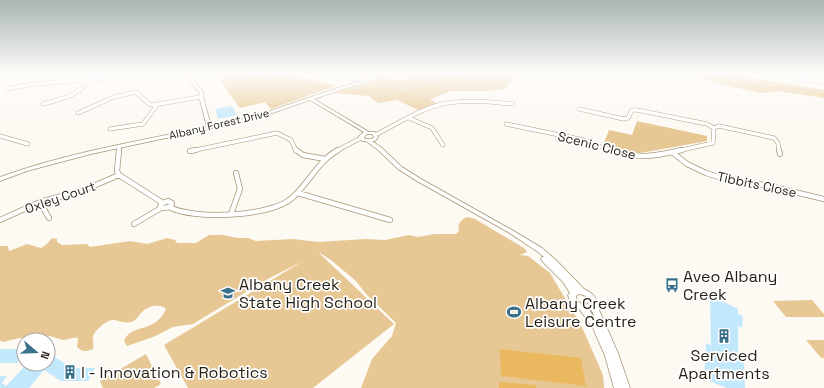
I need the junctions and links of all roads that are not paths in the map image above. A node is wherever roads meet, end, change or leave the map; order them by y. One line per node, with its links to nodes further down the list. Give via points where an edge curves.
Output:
1 (74, 92): 8 (street)
2 (136, 92): 12 (street, via 113,98)
3 (136, 92): 10 (street, via 149,104)
4 (199, 92): 6 (street)
5 (331, 92): 7 (street, Albany Forest Drive)
6 (200, 97): 10 (street); 16 (street, via 204,102)
7 (311, 99): 15 (street); 16 (street, Albany Forest Drive, via 253,118)
8 (43, 104)
9 (513, 104): 13 (street, via 461,101 442,104)
10 (157, 105): 18 (street, via 143,124)
11 (579, 109): 17 (street, via 624,119 628,118 632,110 637,110 707,124)
12 (78, 113)
13 (409, 118): 19 (street); 25 (street, via 432,128)
14 (506, 124): 29 (street, Scenic Close, via 584,140 630,156)
15 (357, 127): 19 (street); 22 (street)
16 (209, 128): 26 (street, Albany Forest Drive)
17 (714, 128): 29 (street, Scenic Close, via 714,143); 30 (street, via 719,126 774,138)
18 (110, 129)
19 (373, 135): 22 (street); 22 (street); 27 (street)
20 (0, 136): 21 (street)
21 (8, 138): 23 (street); 24 (street)
22 (363, 139): 27 (street); 31 (street)
23 (0, 142)
24 (28, 144)
25 (443, 144)
26 (119, 146): 33 (street); 34 (street, Albany Forest Drive)
27 (380, 149): 44 (street, via 400,168 538,253)
28 (190, 151): 31 (street, via 277,133 291,140 297,152)
29 (672, 152): 36 (street, Tibbits Close, via 706,173 731,181 764,185)
30 (780, 154)
31 (325, 159): 35 (street)
32 (236, 173): 39 (street, via 241,180 241,191)
33 (119, 175): 37 (street, Oxley Court, via 84,190); 38 (street)
34 (0, 178)
35 (298, 193): 39 (street, via 284,204 267,212); 42 (street)
36 (824, 199)
37 (40, 202): 40 (street); 41 (street, Oxley Court)
38 (162, 205): 39 (street, via 171,202 172,205 169,207 191,215); 43 (street)
39 (230, 214)
40 (49, 218)
41 (0, 220)
42 (390, 220)
43 (134, 224)
44 (578, 292): 45 (street, via 590,296); 46 (street, via 572,298 574,303)
45 (593, 304): 46 (street, via 589,308); 48 (street)
46 (583, 308): 47 (street, via 591,316 601,335)
47 (618, 388)
48 (626, 388)

